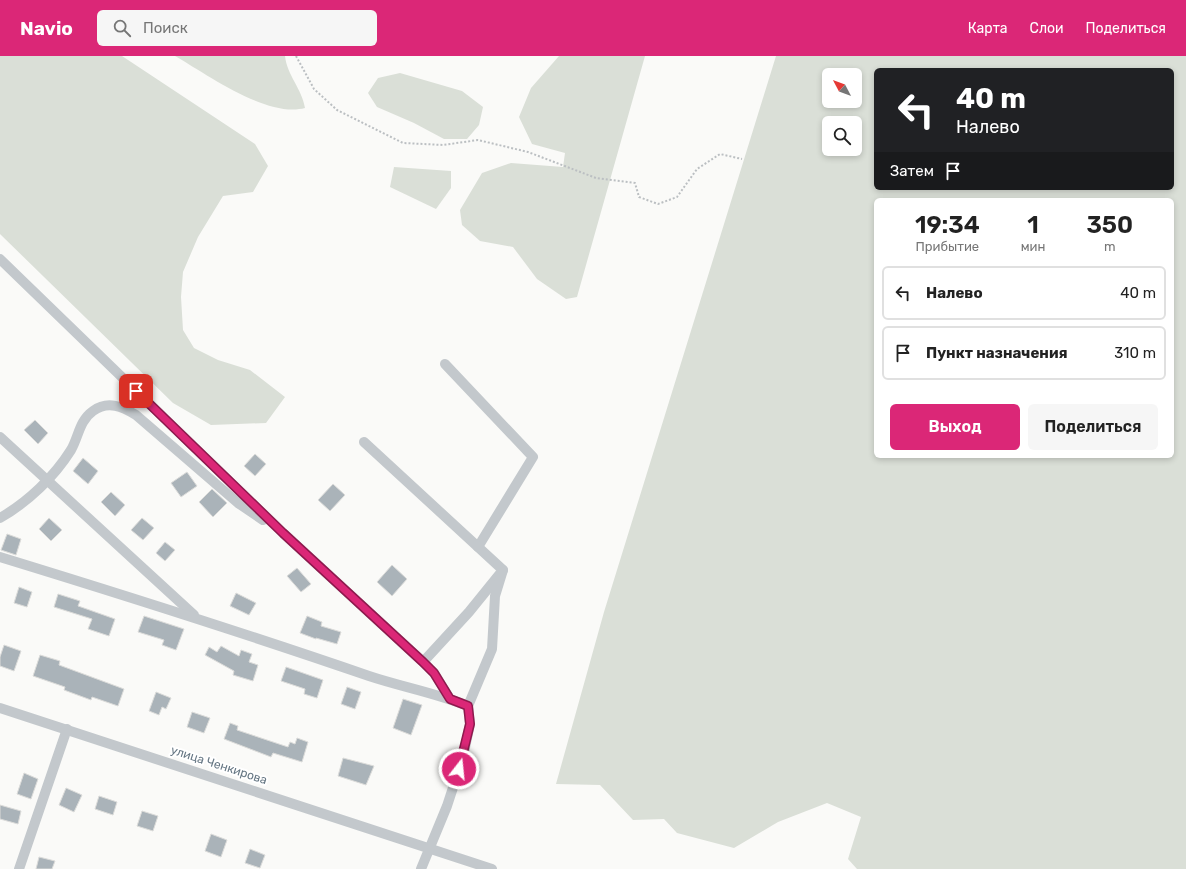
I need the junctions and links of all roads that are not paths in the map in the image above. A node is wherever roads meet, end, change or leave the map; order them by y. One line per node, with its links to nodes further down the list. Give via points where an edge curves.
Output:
1 (0, 259): 7 (street)
2 (445, 364): 8 (street, via 534,457)
3 (0, 437): 5 (street)
4 (364, 442): 8 (street)
5 (47, 481): 6 (street); 7 (street, via 72,448 85,418 95,410 110,405 123,407 136,415 238,503); 11 (street)
6 (0, 518)
7 (283, 533): 12 (street)
8 (478, 547): 10 (street)
9 (0, 556): 11 (street)
10 (503, 570): 12 (street); 14 (street, via 495,596 492,649)
11 (197, 618): 13 (street, via 378,679)
12 (423, 662): 13 (street, via 434,673)
13 (450, 699): 14 (street)
14 (468, 706): 17 (street, via 470,724 463,757 447,806)
15 (0, 708): 16 (street, улица Ченкирова)
16 (67, 729): 17 (street, улица Ченкирова); 18 (street)
17 (429, 847): 19 (street); 20 (street, улица Ченкирова)
18 (19, 869)
19 (420, 869)
20 (492, 869)

